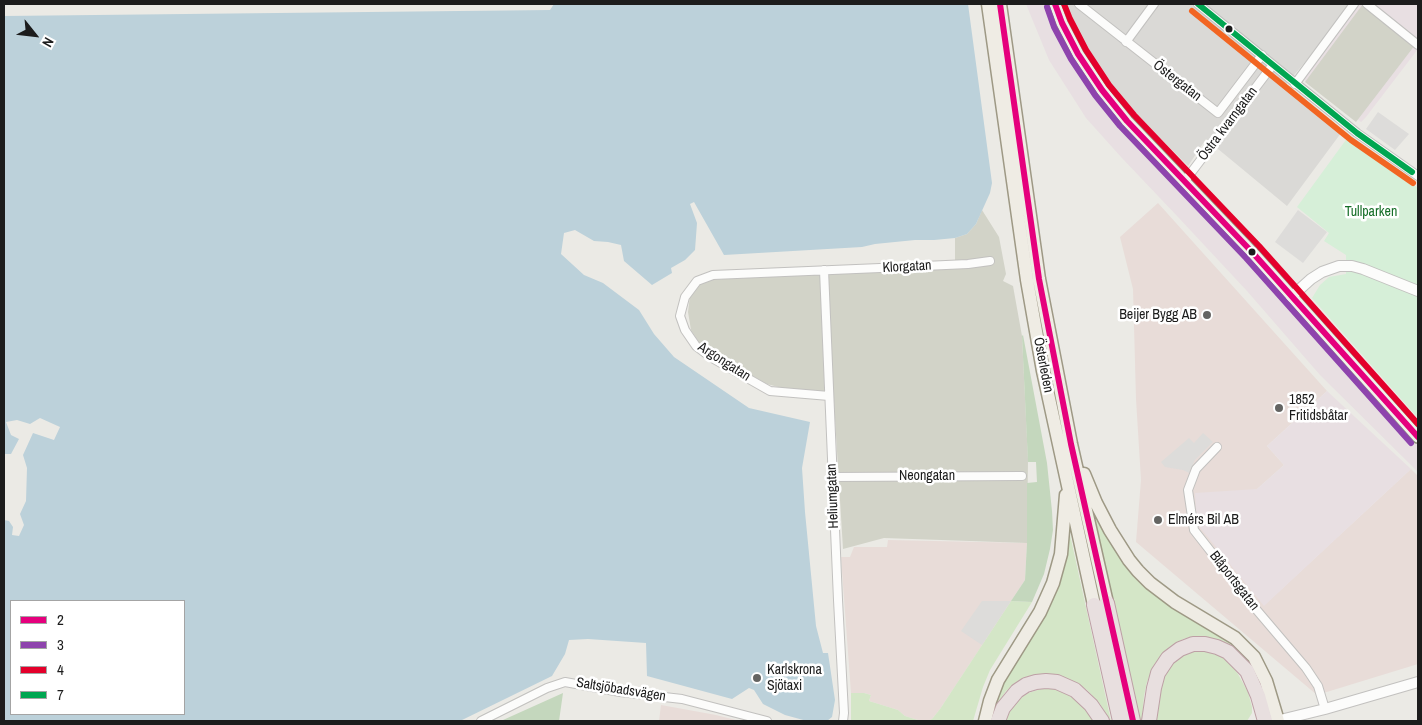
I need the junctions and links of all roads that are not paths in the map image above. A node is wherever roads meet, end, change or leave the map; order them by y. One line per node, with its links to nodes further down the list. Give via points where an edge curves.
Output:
1 (988, 4): 27 (main road, Österleden, via 1027,280)
2 (1000, 4): 23 (main road, Österleden, via 1039,279)
3 (1055, 4): 16 (main road, via 1078,54 1102,90)
4 (1079, 4): 9 (street, Östergatan)
5 (1154, 4): 10 (street)
6 (1198, 4): 12 (street)
7 (1354, 4): 14 (street)
8 (1367, 4): 11 (street)
9 (1089, 6): 10 (street, Östergatan)
10 (1126, 42): 12 (street, Östergatan, via 1218,113)
11 (1418, 45)
12 (1262, 56): 13 (street)
13 (1272, 66): 14 (street); 16 (street, Östra kvarngatan)
14 (1296, 84): 15 (street, via 1357,133)
15 (1416, 171)
16 (1184, 182): 20 (main road)
17 (990, 261): 18 (street, Klorgatan)
18 (824, 270): 21 (street, Heliumgatan); 21 (street, Argongatan, via 713,275 697,280 686,296 680,316 696,346 770,391)
19 (1418, 291): 20 (street, via 1363,269 1339,266 1322,272)
20 (1291, 297): 22 (main road)
21 (829, 396): 26 (street, Heliumgatan)
22 (1418, 437)
23 (1071, 444): 28 (main road, Österleden); 41 (main road, via 1096,503 1129,560 1162,593 1224,630 1246,648 1266,681)
24 (1217, 447): 30 (street, Blåportsgatan, via 1196,469 1188,490 1194,530 1306,668 1318,686)
25 (1022, 476): 26 (street, Neongatan)
26 (832, 477): 33 (street, Heliumgatan)
27 (1067, 480): 28 (main road, Österleden); 34 (main road, via 1063,536 1053,583 1040,612 998,680)
28 (1100, 604): 37 (highway, Österleden); 38 (highway, Österleden)
29 (1418, 682): 30 (street)
30 (1325, 709): 41 (street)
31 (481, 721): 32 (street, Saltsjöbadsvägen, via 565,682 682,699)
32 (767, 721)
33 (843, 721)
34 (985, 721)
35 (998, 721): 36 (highway, via 1017,691 1026,685 1046,681 1075,690)
36 (1102, 721)
37 (1120, 721)
38 (1133, 721)
39 (1149, 721): 40 (highway, via 1158,673 1180,648 1194,644 1228,652 1247,671)
40 (1265, 721)
41 (1277, 721)

